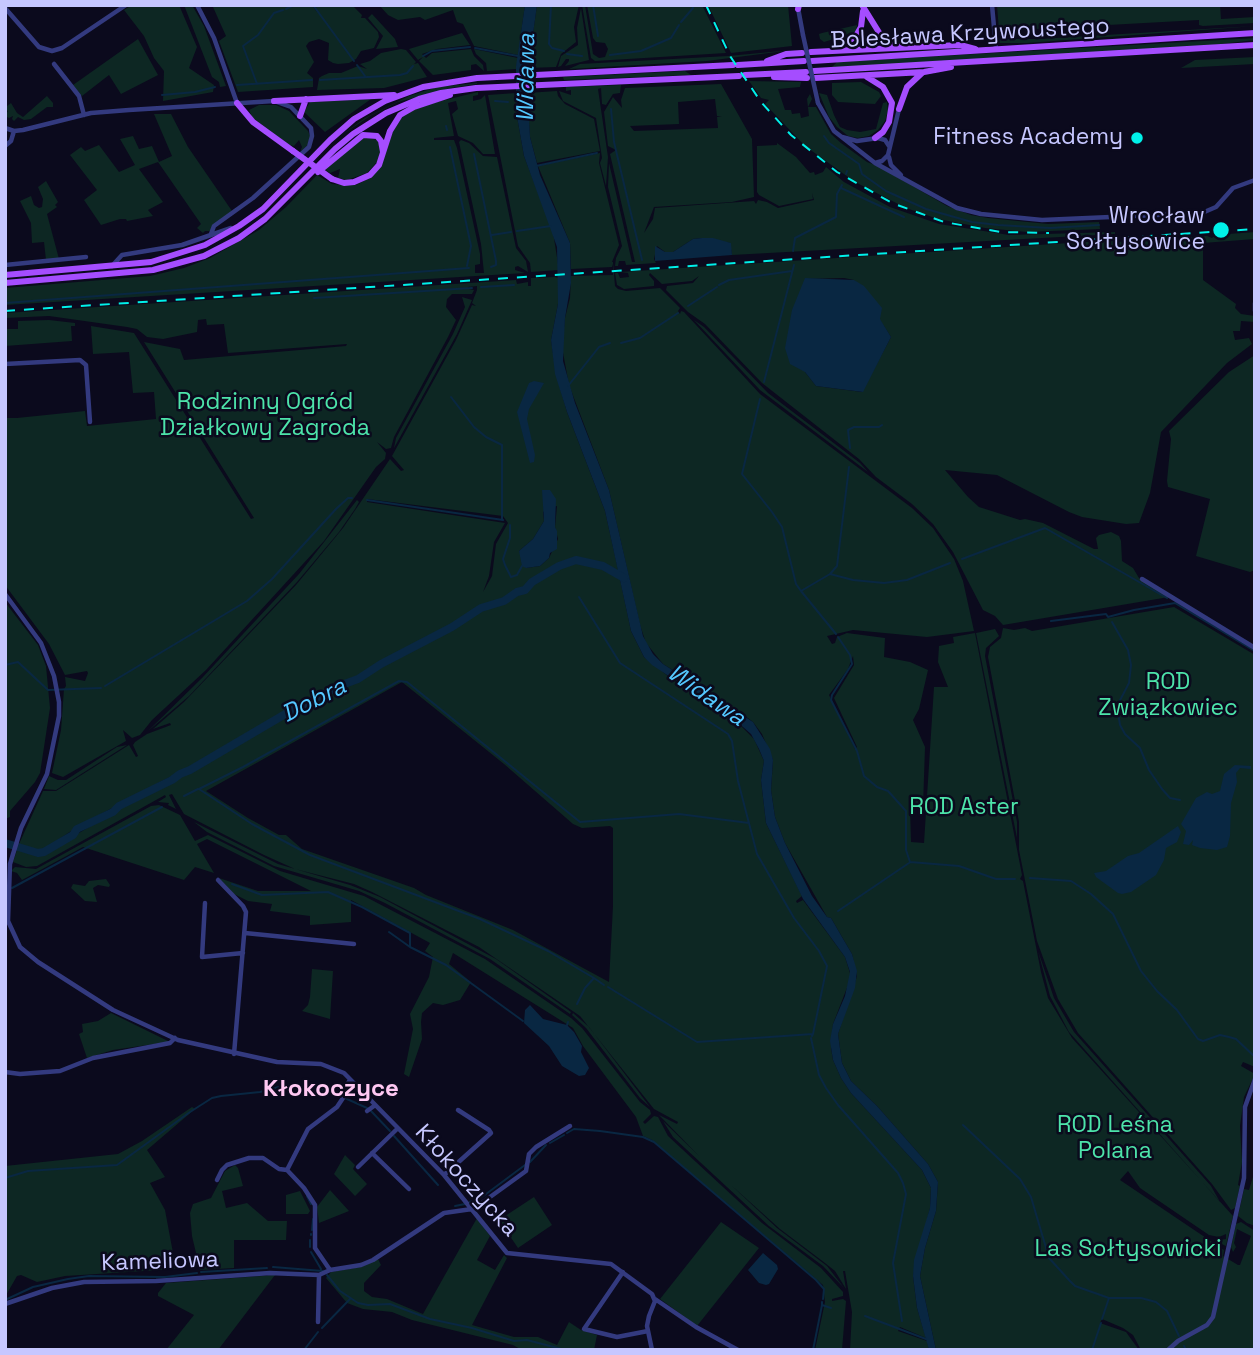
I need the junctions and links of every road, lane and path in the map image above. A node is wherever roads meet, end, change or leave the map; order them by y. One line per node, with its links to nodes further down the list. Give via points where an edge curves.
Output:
1 (126, 5): 6 (street, via 54,51 39,47)
2 (197, 5): 27 (street)
3 (992, 5): 10 (street)
4 (798, 6): 35 (street, bridge, via 818,103)
5 (862, 7): 9 (main road, via 882,36); 11 (main road, via 856,36)
6 (5, 8)
7 (1255, 33): 10 (main road, Bolesława Krzywoustego)
8 (1255, 45): 18 (main road, Bolesława Krzywoustego)
9 (904, 47): 11 (main road); 12 (main road, via 960,45)
10 (996, 50): 12 (main road, Bolesława Krzywoustego)
11 (832, 51): 13 (main road)
12 (984, 51): 16 (main road, Bolesława Krzywoustego)
13 (811, 52)
14 (802, 53): 17 (main road)
15 (804, 61): 17 (main road, Bolesława Krzywoustego)
16 (812, 61)
17 (762, 63): 24 (main road, Bolesława Krzywoustego, via 477,78 437,83)
18 (967, 63): 20 (main road); 22 (main road, Bolesława Krzywoustego, via 815,74)
19 (54, 64): 31 (street, via 79,96)
20 (924, 72): 22 (main road); 29 (main road, via 907,87)
21 (806, 75): 23 (main road)
22 (862, 75): 36 (main road, via 879,83 891,101 889,122)
23 (477, 88): 39 (main road, via 404,112 393,125); 44 (main road, via 419,99 376,119 335,149)
24 (399, 95): 25 (main road); 45 (main road, via 348,124 270,202)
25 (306, 99): 26 (main road); 32 (main road)
26 (274, 101): 28 (street); 32 (street)
27 (237, 103): 28 (street); 30 (main road); 31 (street)
28 (250, 103): 30 (street)
29 (899, 109): 38 (street)
30 (245, 114): 39 (main road, bridge, via 332,179 347,183 363,179)
31 (84, 115): 34 (street)
32 (300, 116): 46 (street, via 312,130 309,147 214,226)
33 (5, 128): 34 (street)
34 (14, 131): 37 (street)
35 (838, 135): 36 (street, via 857,141); 40 (street)
36 (873, 139): 38 (street, via 885,141); 40 (street, via 865,147)
37 (5, 146)
38 (889, 150): 41 (street, via 884,160); 42 (street, via 891,165)
39 (383, 154): 44 (main road, via 379,139 363,135)
40 (866, 157): 41 (street)
41 (875, 163): 42 (street)
42 (907, 180): 43 (street, via 969,211 1063,221 1202,213 1216,207 1233,188)
43 (1255, 180)
44 (300, 186): 51 (main road, via 247,232 184,263 141,272)
45 (239, 226): 46 (street); 49 (main road, via 183,254)
46 (211, 234): 49 (street, via 167,248 122,255)
47 (86, 257): 48 (street)
48 (5, 265)
49 (112, 266): 50 (main road)
50 (5, 275)
51 (5, 283)
52 (1255, 303): 53 (street)
53 (1255, 311)
54 (5, 364): 55 (street, via 80,360 86,365)
55 (90, 422)
56 (1142, 579): 58 (street)
57 (5, 594): 64 (street, Kłokoczycka, via 41,643 58,693 59,716 47,774 12,854 8,921 20,947 38,962 113,1010)
58 (1255, 648)
59 (218, 880): 61 (street, via 245,909)
60 (205, 903): 63 (street, via 202,957)
61 (245, 933): 62 (street); 63 (street)
62 (354, 944)
63 (243, 953): 65 (street)
64 (175, 1038): 65 (street, Kłokoczycka); 66 (street, via 60,1071)
65 (233, 1054): 68 (street, Kłokoczycka, via 321,1064)
66 (5, 1072)
67 (1255, 1079): 92 (street, via 1245,1107 1244,1178 1213,1317)
68 (350, 1080): 69 (street, Kłokoczycka); 70 (street)
69 (361, 1093): 70 (street); 71 (street, Kłokoczycka)
70 (345, 1096): 78 (street, via 312,1125)
71 (374, 1106): 73 (street); 75 (street, Kłokoczycka)
72 (458, 1110): 79 (street, via 491,1133)
73 (367, 1111)
74 (570, 1126): 82 (street, via 529,1154 526,1171)
75 (397, 1129): 76 (street, Kłokoczycka); 79 (street, Kłokoczycka)
76 (372, 1153): 77 (street, Kłokoczycka); 81 (street)
77 (358, 1167)
78 (286, 1170): 80 (street, via 263,1158 249,1158 227,1165); 83 (street, via 315,1205 315,1248)
79 (444, 1175): 82 (street, Kłokoczycka)
80 (217, 1180)
81 (409, 1189)
82 (468, 1205): 83 (street, via 444,1213 373,1260); 84 (street, Kłokoczycka, via 509,1255 606,1263)
83 (330, 1270): 85 (street)
84 (623, 1272): 86 (street, Kłokoczycka); 89 (street, via 584,1329 617,1337)
85 (319, 1275): 87 (street, Kameliowa, via 84,1282 52,1287); 88 (street)
86 (655, 1299): 89 (street); 91 (street, Kłokoczycka)
87 (5, 1304)
88 (318, 1322)
89 (648, 1331): 90 (street)
90 (652, 1350)
91 (738, 1350)
92 (1168, 1350)

